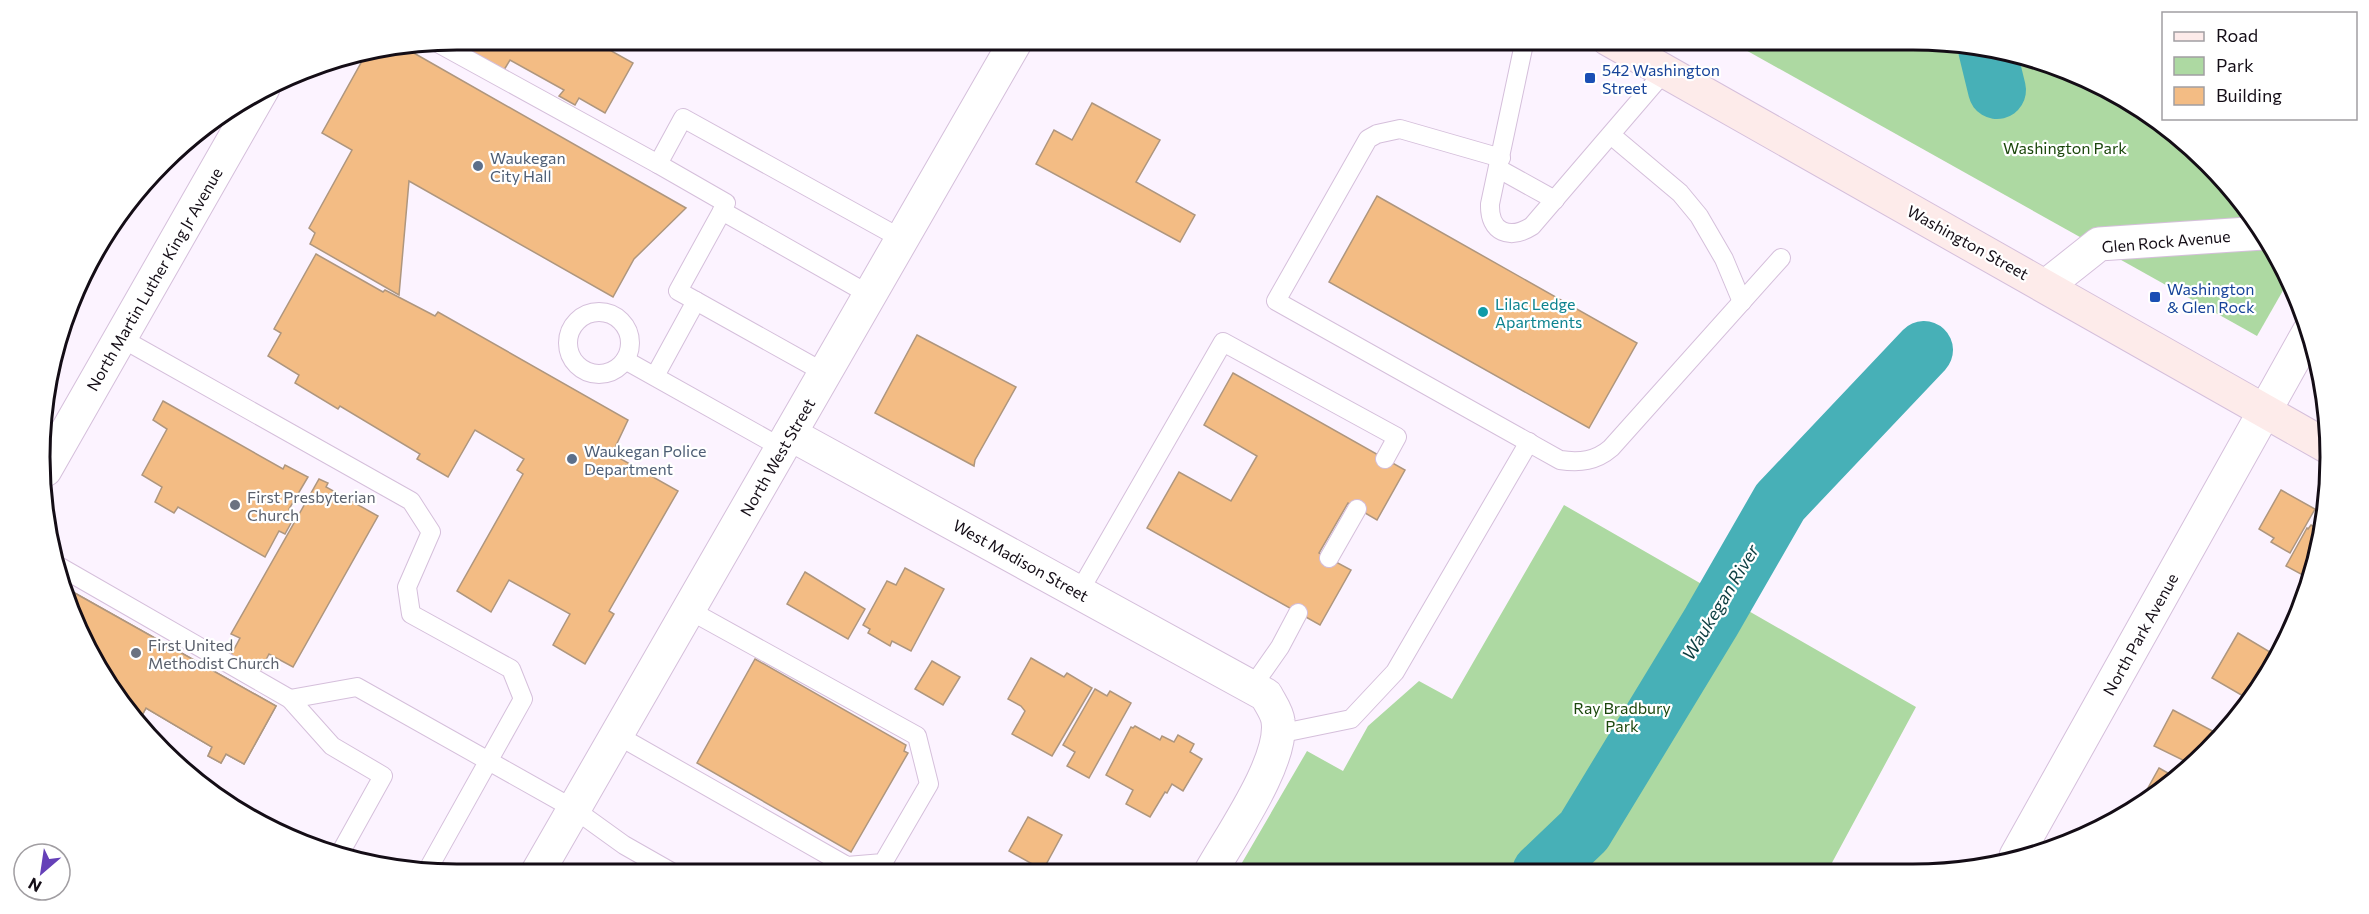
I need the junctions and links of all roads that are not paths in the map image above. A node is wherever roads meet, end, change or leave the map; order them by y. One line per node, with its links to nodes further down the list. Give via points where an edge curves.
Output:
1 (451, 50): 8 (lane)
2 (1011, 50): 13 (street, North West Street)
3 (1523, 50): 9 (lane)
4 (1628, 50): 5 (main road, Washington Street)
5 (1665, 71): 7 (lane); 15 (main road, Washington Street)
6 (254, 103): 19 (street, North Martin Luther King Jr Avenue)
7 (1611, 135): 10 (lane); 18 (lane, via 1680,193 1699,216 1724,259)
8 (658, 164): 11 (lane, via 726,203); 13 (lane, via 683,118)
9 (1500, 164): 10 (lane); 10 (lane, via 1490,212 1503,231 1525,231); 26 (lane, via 1400,129 1368,139 1276,301)
10 (1555, 200)
11 (722, 211): 16 (lane); 17 (lane, via 678,291)
12 (2253, 234): 15 (street, Glen Rock Avenue, via 2098,244)
13 (902, 239): 16 (street, North West Street)
14 (1781, 258): 18 (lane)
15 (2046, 286): 24 (main road, Washington Street)
16 (870, 295): 22 (street, North West Street)
17 (696, 301): 22 (lane); 23 (lane)
18 (1742, 302): 26 (lane, via 1600,457 1575,463 1560,460)
19 (121, 338): 29 (street, North Martin Luther King Jr Avenue); 40 (lane, via 411,501 431,532 407,587 411,614 511,669 523,699)
20 (2303, 342): 24 (street, North Park Avenue)
21 (626, 360): 23 (lane)
22 (825, 373): 25 (street, North West Street)
23 (655, 376): 25 (lane)
24 (2264, 411): 27 (main road, Washington Street); 43 (street, North Park Avenue)
25 (786, 441): 33 (street, West Madison Street); 34 (street, North West Street)
26 (1529, 442): 38 (lane, via 1395,672 1351,719)
27 (2319, 442)
28 (1385, 459): 33 (lane, via 1396,437 1223,342)
29 (50, 461)
30 (1357, 509): 31 (lane)
31 (1329, 558)
32 (65, 570): 37 (lane)
33 (1079, 592): 36 (street, West Madison Street)
34 (688, 610): 39 (street, North West Street); 48 (lane, via 917,736 929,784 883,863)
35 (1298, 613): 36 (lane)
36 (1252, 687): 38 (street, West Madison Street, via 1266,695 1278,719)
37 (290, 699): 40 (lane, via 357,687); 42 (lane, via 332,746 383,776)
38 (1278, 734): 49 (street, via 1265,776)
39 (617, 735): 41 (street, North West Street); 47 (lane)
40 (490, 761): 41 (lane); 44 (lane)
41 (574, 809): 45 (street, North West Street); 46 (lane)
42 (343, 848)
43 (2019, 850)
44 (432, 864)
45 (542, 864)
46 (657, 864)
47 (843, 864)
48 (871, 864)
49 (1215, 864)

